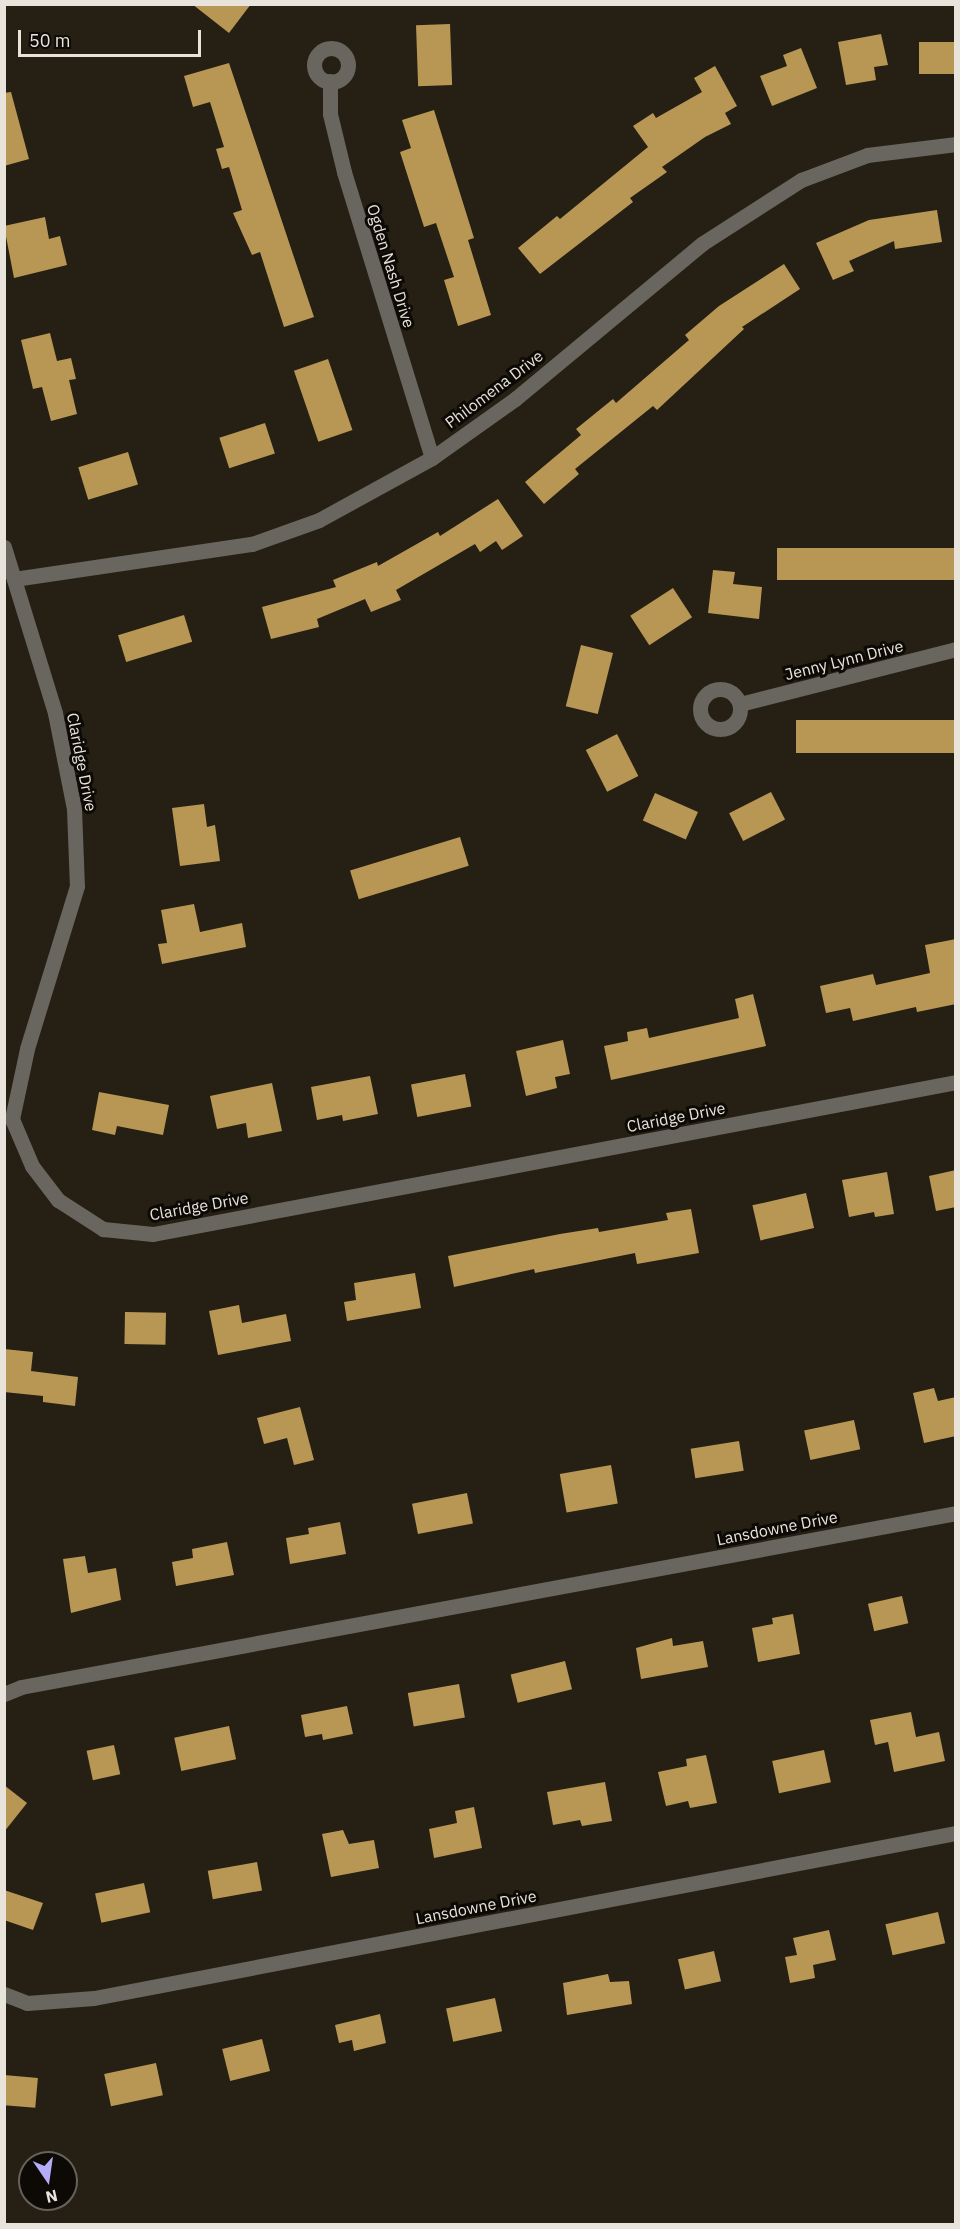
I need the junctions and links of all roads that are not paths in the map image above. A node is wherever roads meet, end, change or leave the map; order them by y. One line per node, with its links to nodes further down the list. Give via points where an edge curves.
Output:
1 (330, 81): 3 (street, Ogden Nash Drive, via 330,114 344,172)
2 (956, 144): 3 (street, Philomena Drive, via 867,155 801,180 703,243 515,399)
3 (432, 458): 5 (street, Philomena Drive, via 319,520 252,544)
4 (4, 546): 5 (street, Claridge Drive)
5 (14, 579): 8 (street, Claridge Drive, via 57,724 74,808 77,886 27,1049 12,1119 32,1166 58,1200 103,1229 153,1234)
6 (956, 649): 7 (street, Jenny Lynn Drive)
7 (740, 704)
8 (956, 1082)
9 (956, 1513): 10 (street, Lansdowne Drive, via 33,1685)
10 (4, 1694)
11 (956, 1833): 12 (street, Lansdowne Drive, via 94,1998 27,2003)
12 (4, 1994)

